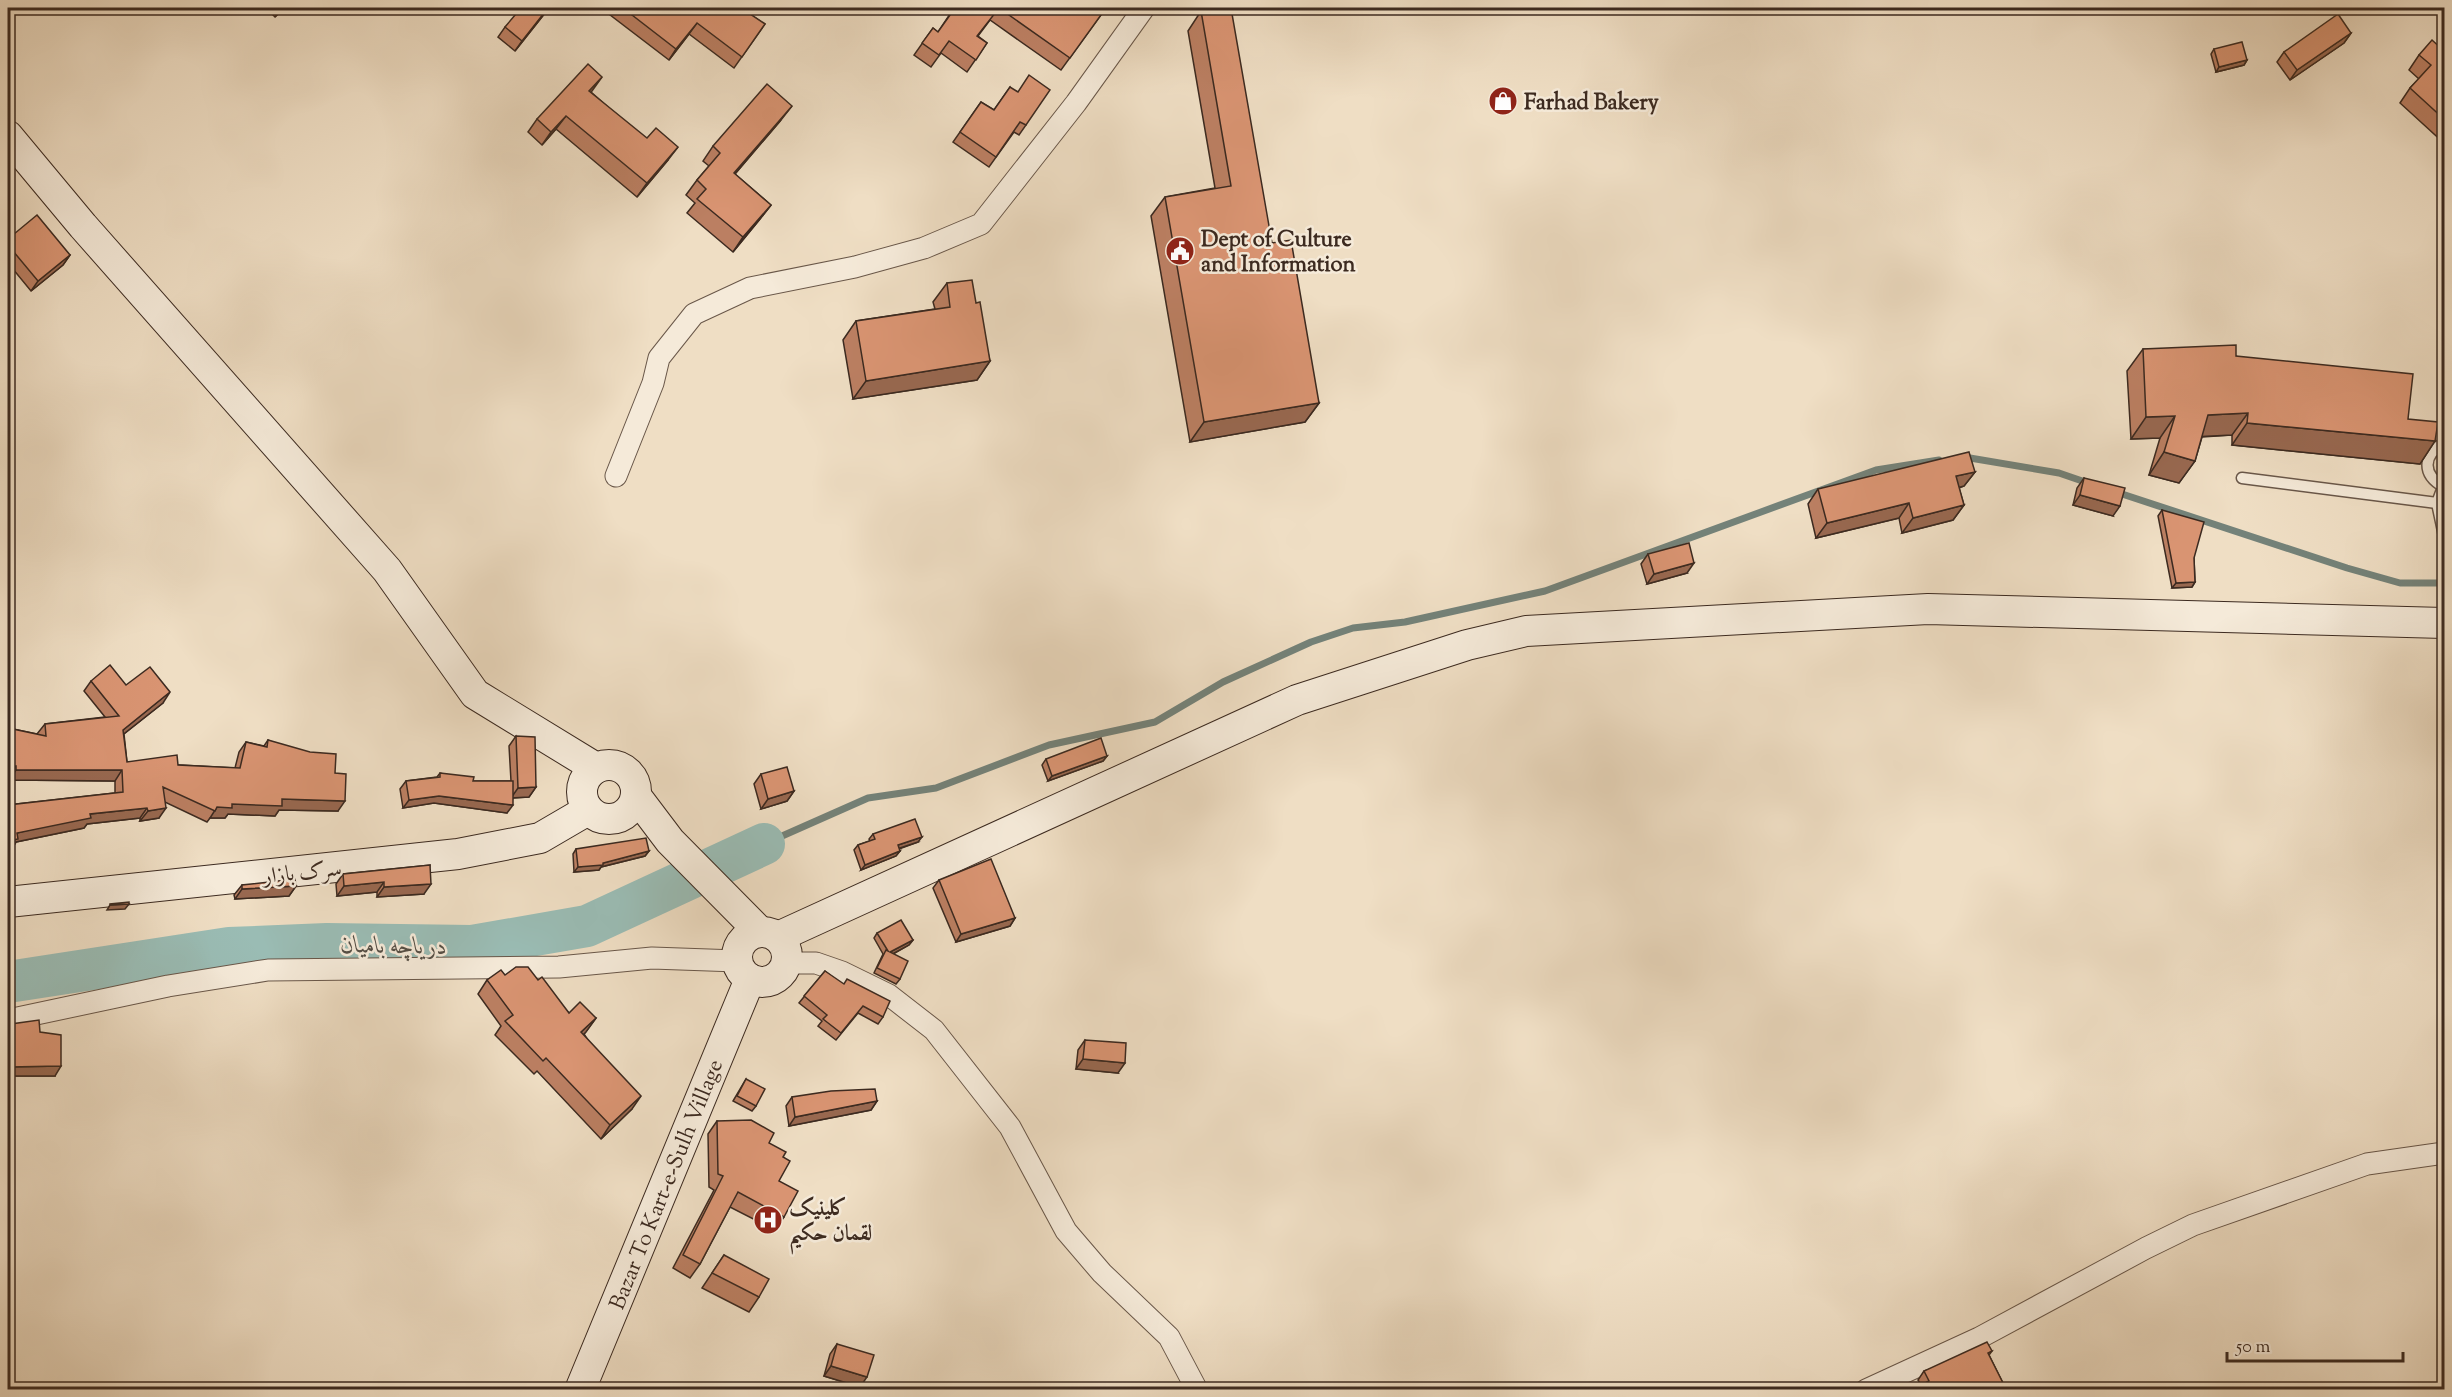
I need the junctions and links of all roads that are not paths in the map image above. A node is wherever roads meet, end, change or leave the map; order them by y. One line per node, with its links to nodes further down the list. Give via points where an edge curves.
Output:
1 (1144, 8): 4 (street, via 981,224 924,248 855,267 750,288 694,314 659,358)
2 (8, 136): 10 (main road, via 387,570 475,694)
3 (2445, 443): 6 (lane, via 2432,451 2427,465 2432,479)
4 (616, 476)
5 (2242, 478): 7 (lane)
6 (2444, 487): 7 (lane)
7 (2437, 503): 8 (lane)
8 (2445, 536)
9 (2445, 623): 14 (main road, via 1928,609 1526,632 1467,645 1298,700)
10 (596, 768): 11 (main road, via 611,765 625,770 634,781); 12 (main road, via 584,779 582,787)
11 (631, 805): 12 (main road, via 619,818 602,819); 14 (main road, via 663,846 725,906)
12 (588, 810): 13 (main road, سرک بازار, via 540,838 458,854)
13 (8, 902)
14 (759, 952): 15 (street, via 559,967 267,970 168,986); 17 (main road, Bazar To Kart-e-Sulh Village); 18 (street, via 842,972 888,995 934,1030 1011,1127 1066,1231 1102,1273 1169,1337)
15 (8, 1020)
16 (2445, 1153): 19 (street, via 2367,1164 2193,1225 1979,1338)
17 (580, 1389)
18 (1197, 1389)
19 (1866, 1389)

